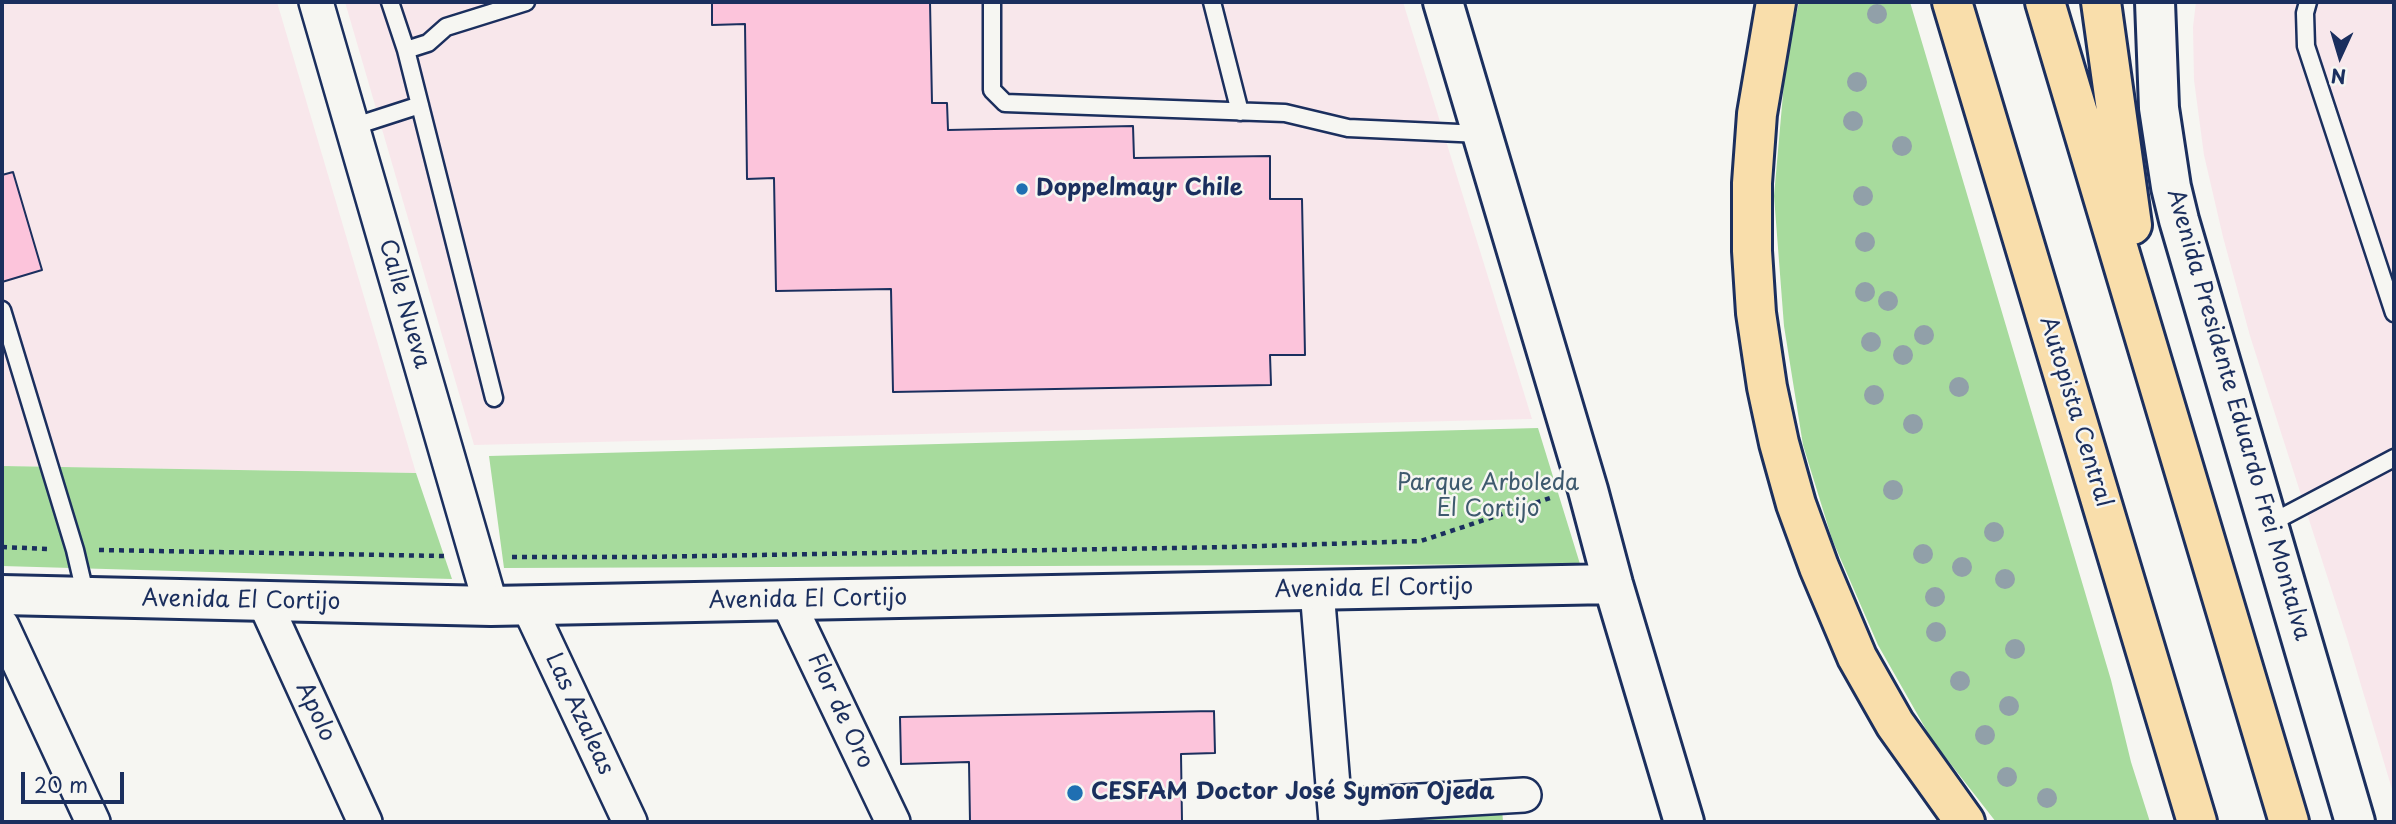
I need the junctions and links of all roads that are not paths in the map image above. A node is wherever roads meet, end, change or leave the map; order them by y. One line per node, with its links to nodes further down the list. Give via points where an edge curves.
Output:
1 (316, 2): 16 (street, Calle Nueva)
2 (390, 2): 13 (lane)
3 (526, 2): 13 (lane, via 446,27 428,43)
4 (992, 2): 15 (lane, via 992,90 1005,103)
5 (1212, 2): 15 (lane)
6 (1443, 2): 17 (main road)
7 (1776, 2): 39 (highway, via 1757,114 1752,224 1756,313 1779,443 1805,529 1857,657 1895,724)
8 (1952, 2): 40 (highway, Autopista Central)
9 (2045, 2): 20 (highway)
10 (2101, 2): 20 (highway)
11 (2155, 2): 23 (main road, Avenida Presidente Eduardo Frei Montalva, via 2159,108 2171,187)
12 (2308, 2): 19 (lane, via 2306,46)
13 (406, 50): 14 (lane)
14 (420, 105): 16 (lane); 21 (lane)
15 (1240, 112): 17 (lane, via 1286,113 1348,128)
16 (352, 127): 30 (street, Calle Nueva, via 477,557)
17 (1483, 134): 24 (main road)
18 (2, 310): 27 (lane)
19 (2394, 313)
20 (2158, 382): 41 (highway)
21 (494, 398)
22 (2394, 458): 23 (lane)
23 (2269, 524): 42 (main road, Avenida Presidente Eduardo Frei Montalva)
24 (1613, 584): 25 (main road, Avenida El Cortijo); 38 (main road)
25 (1317, 590): 28 (main road, Avenida El Cortijo); 33 (street)
26 (2, 595): 27 (main road, Avenida El Cortijo)
27 (86, 597): 29 (main road, Avenida El Cortijo)
28 (787, 600): 30 (main road, Avenida El Cortijo); 37 (street, Flor de Oro)
29 (264, 601): 30 (main road, Avenida El Cortijo); 35 (street, Apolo)
30 (509, 606): 36 (street, Las Azaleas)
31 (2, 626): 34 (street)
32 (1524, 795): 33 (street)
33 (1336, 814)
34 (93, 822)
35 (365, 822)
36 (630, 822)
37 (893, 822)
38 (1684, 822)
39 (1965, 822)
40 (2197, 822)
41 (2289, 822)
42 (2355, 822)

